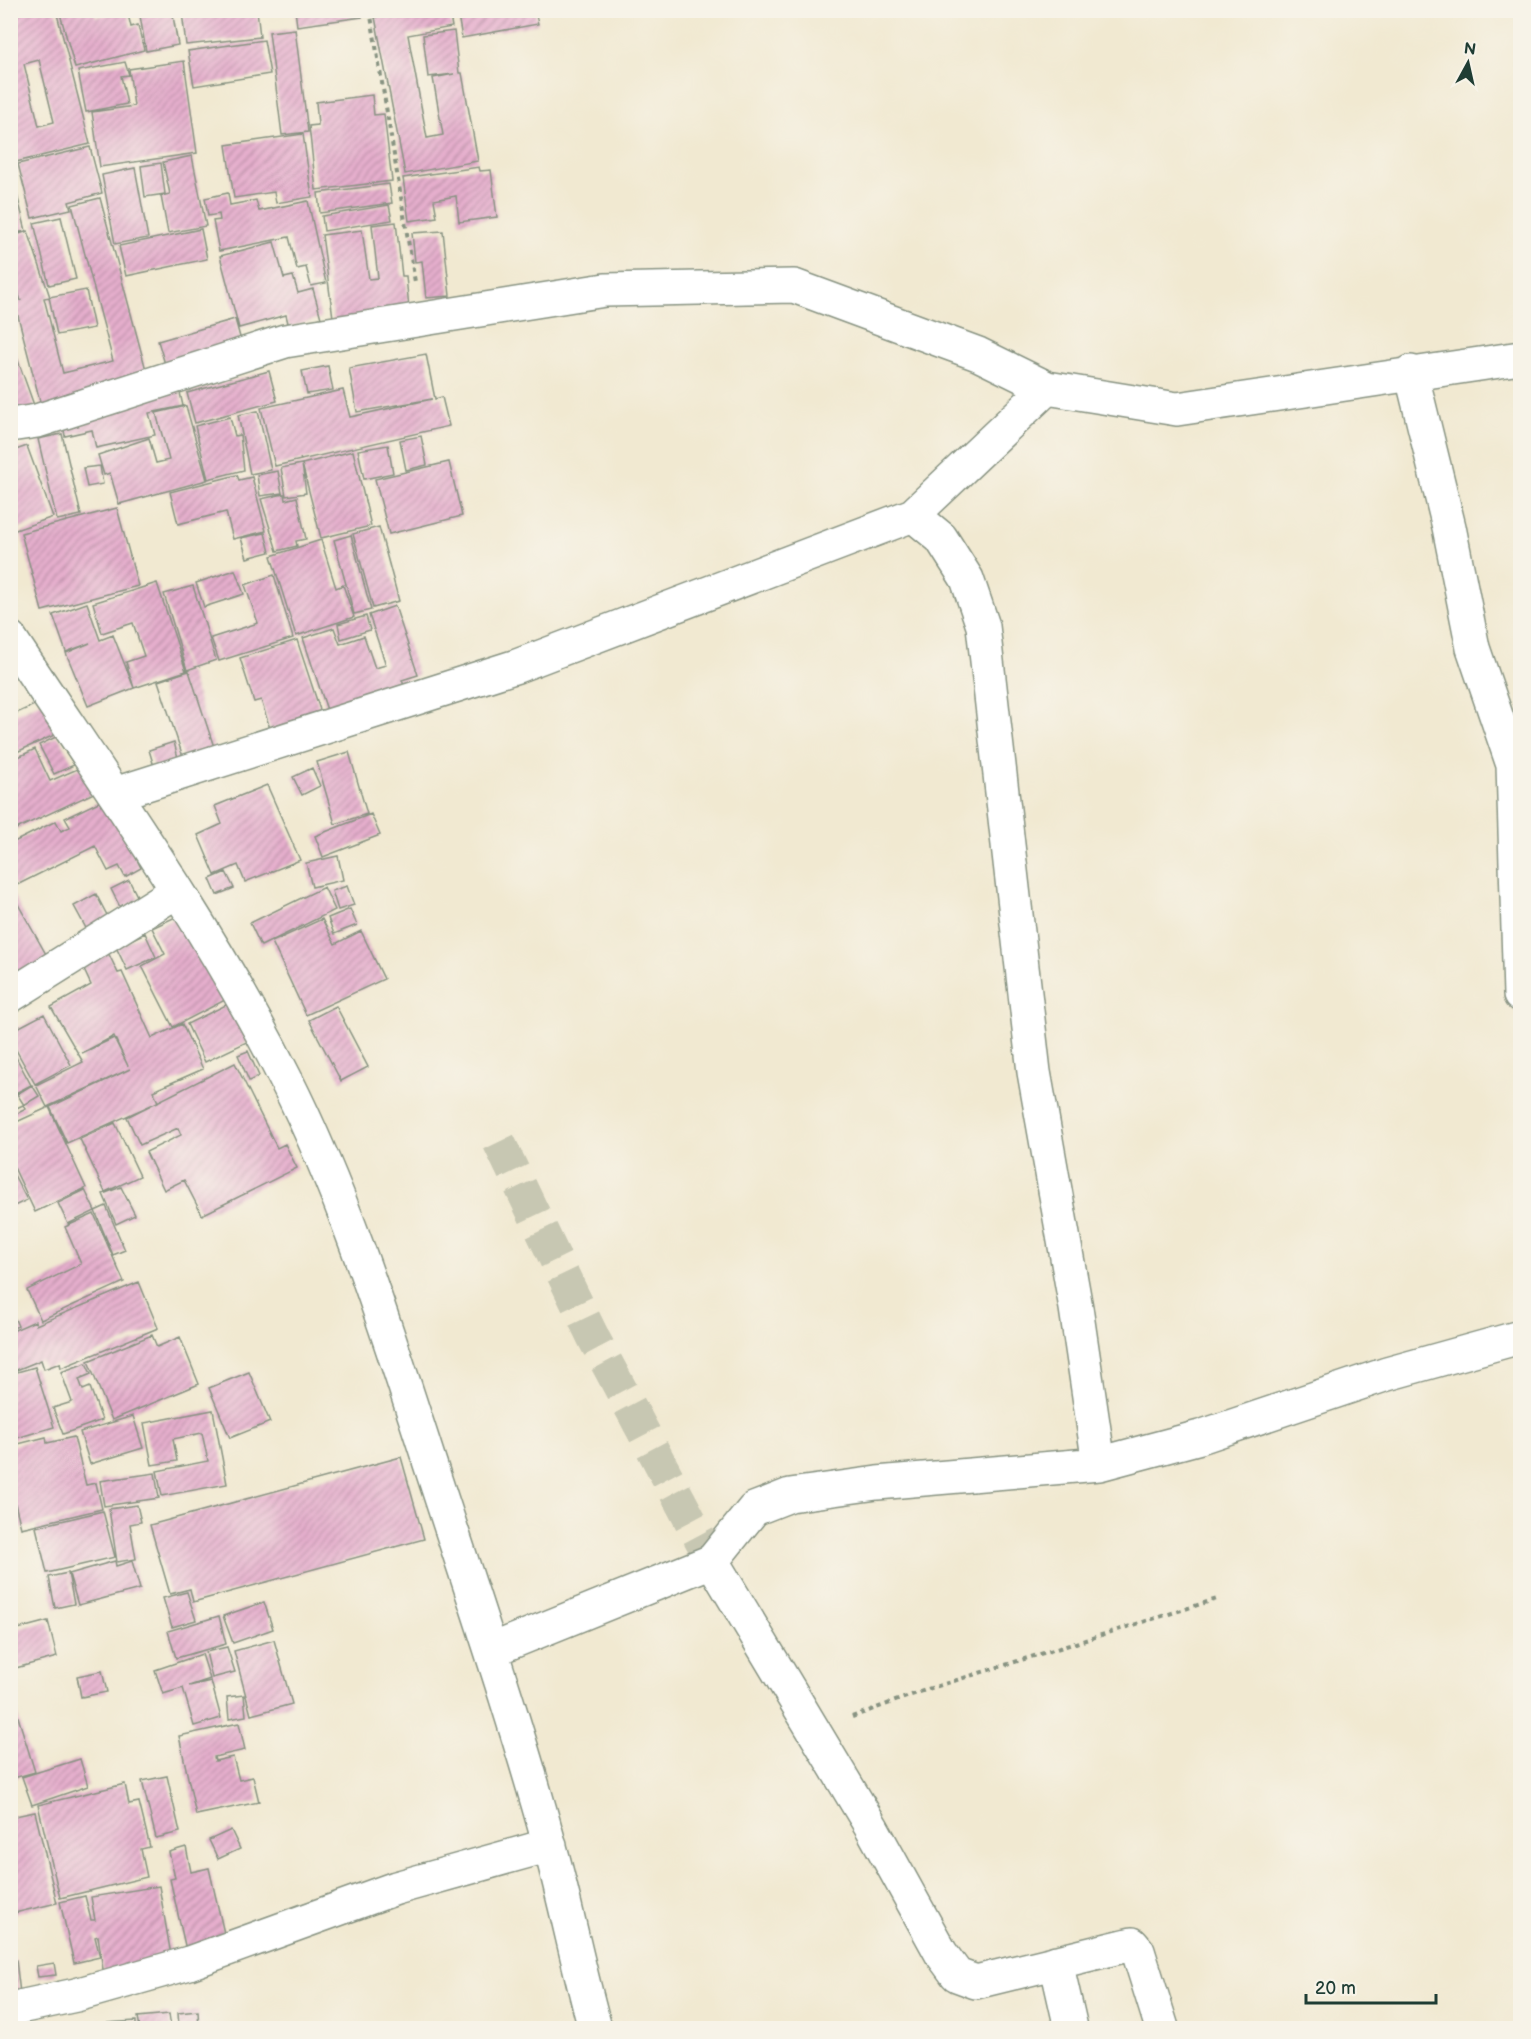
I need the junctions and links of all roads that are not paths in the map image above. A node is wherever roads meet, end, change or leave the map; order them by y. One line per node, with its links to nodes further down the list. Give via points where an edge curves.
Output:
1 (1521, 358): 2 (street)
2 (1411, 372): 3 (street, via 1177,409); 9 (street, via 1449,527 1473,648 1513,765)
3 (1047, 388): 4 (street, via 978,354 794,286 604,290 285,341 37,421); 5 (street)
4 (10, 425)
5 (913, 515): 7 (street, via 517,666); 12 (street, via 941,538 967,579 983,626 1034,1072)
6 (10, 638): 7 (street)
7 (115, 794): 8 (street)
8 (177, 891): 10 (street); 14 (street, via 261,1032 306,1121 338,1197 379,1306)
9 (1521, 995)
10 (10, 996)
11 (1521, 1337): 12 (street, via 1387,1374 1200,1437)
12 (1099, 1464): 13 (street, via 790,1495 754,1509)
13 (712, 1561): 14 (street); 16 (street, via 957,1975 976,1982)
14 (492, 1650): 15 (street)
15 (549, 1845): 17 (street, via 396,1888 189,1964); 18 (street)
16 (1056, 1962): 19 (street); 20 (street, via 1132,1944 1138,1951)
17 (10, 2009)
18 (595, 2028)
19 (1071, 2028)
20 (1162, 2028)

